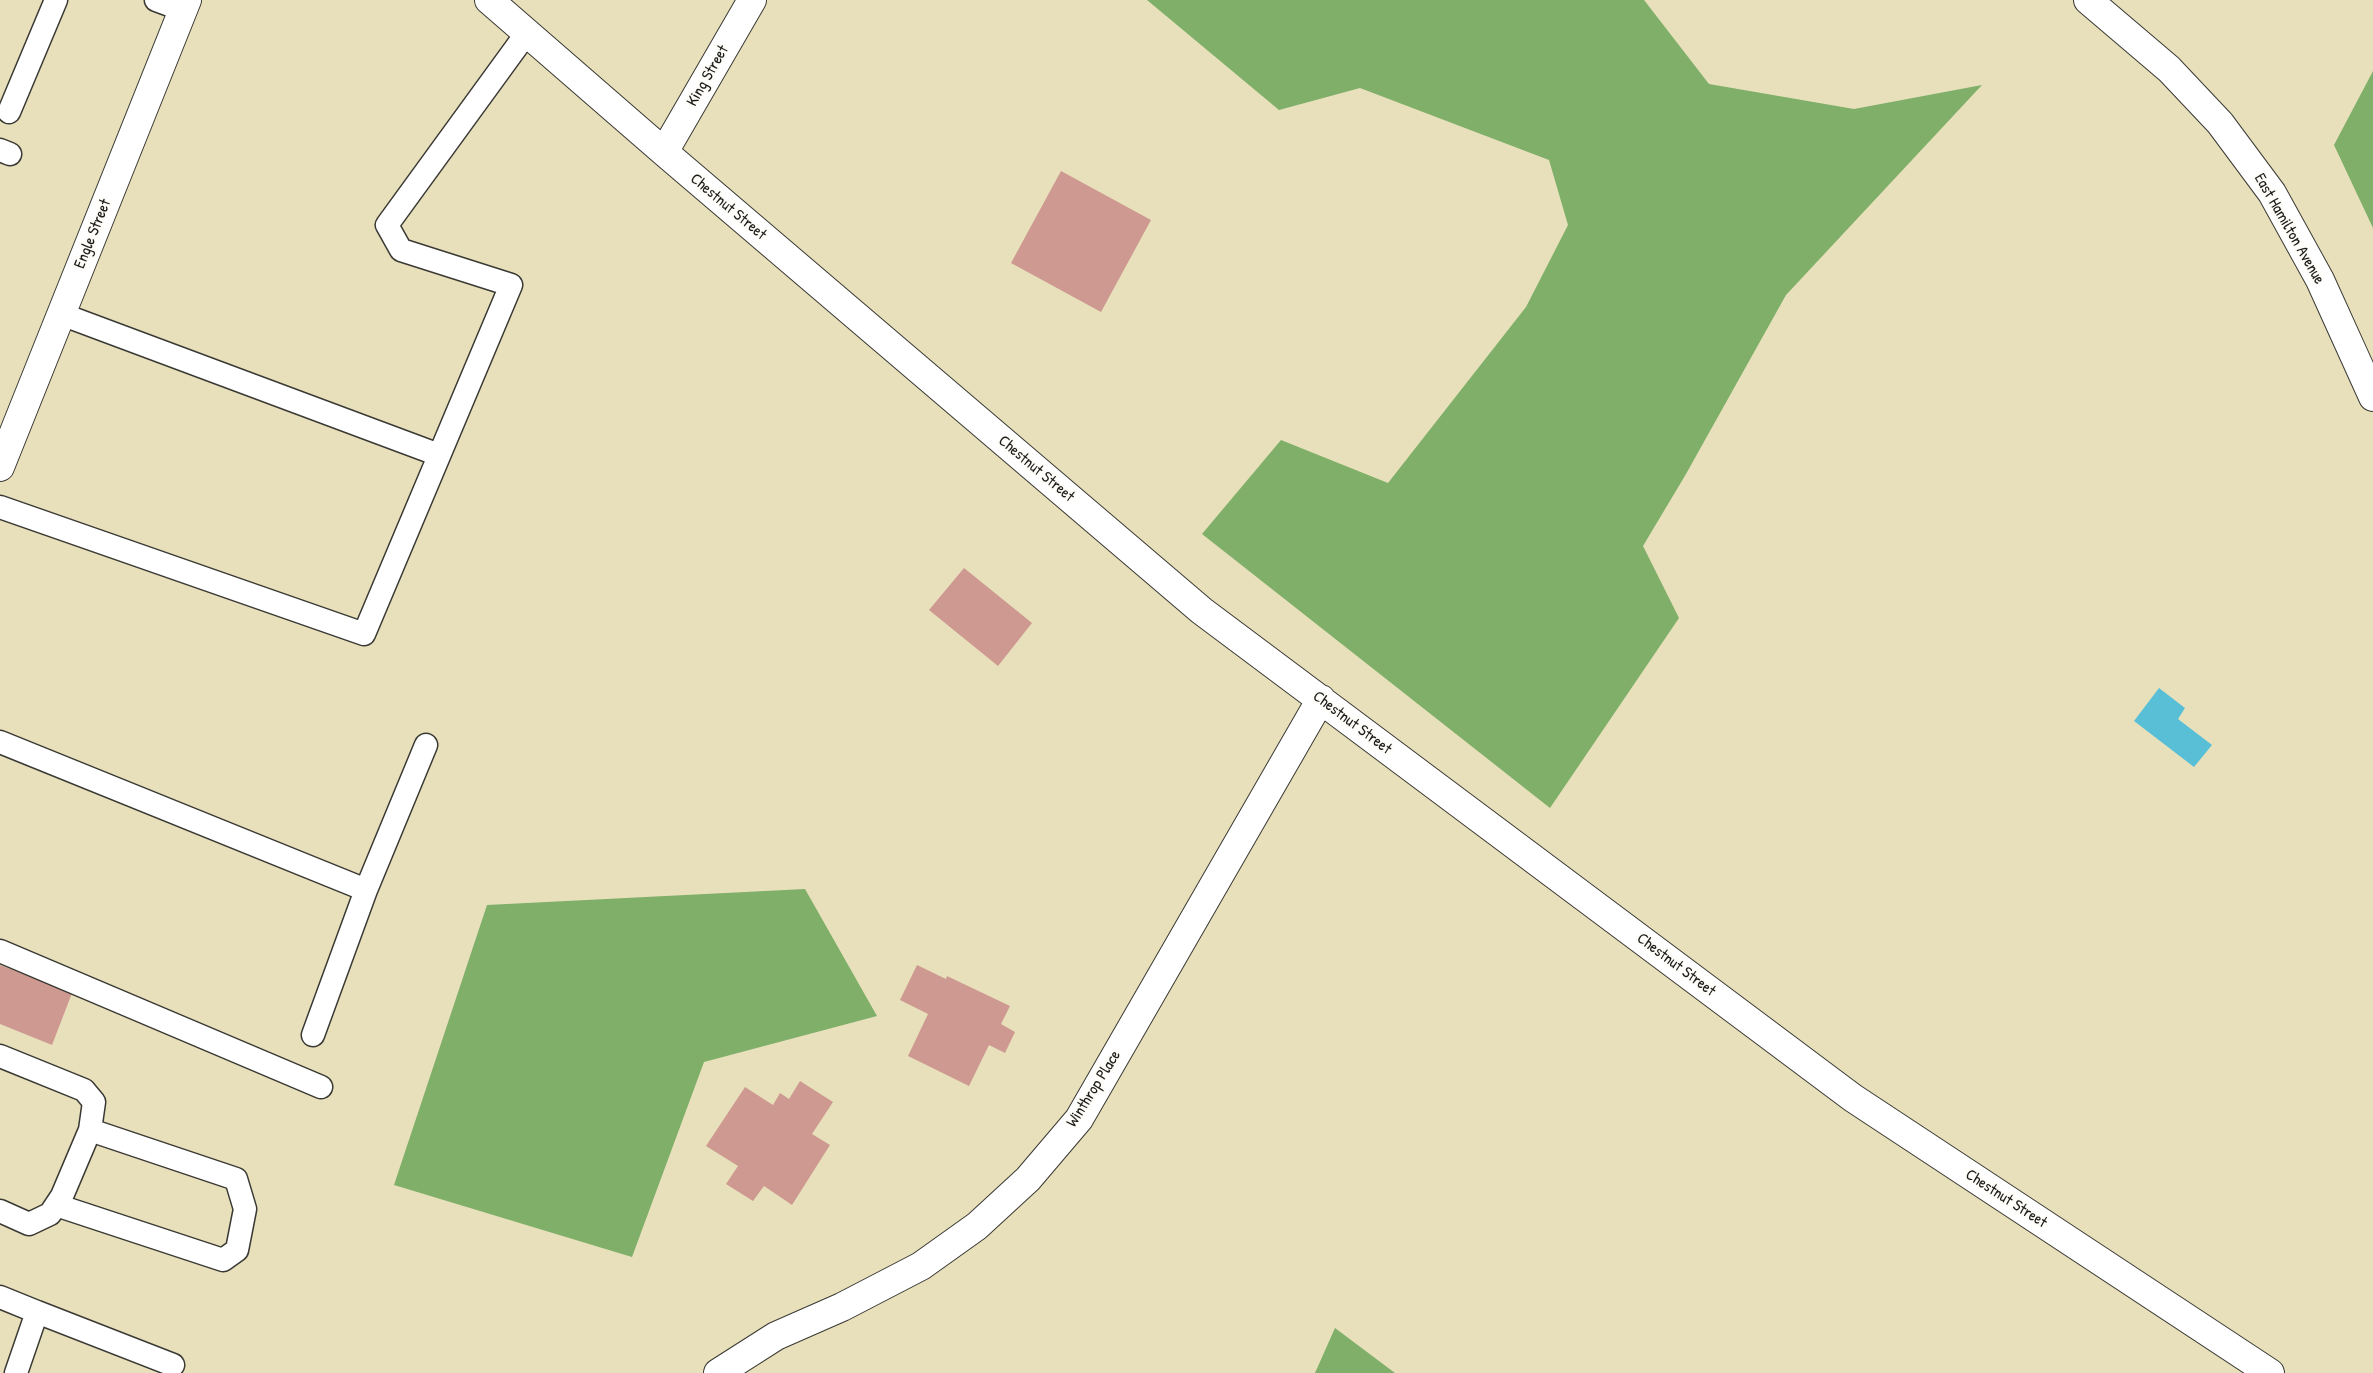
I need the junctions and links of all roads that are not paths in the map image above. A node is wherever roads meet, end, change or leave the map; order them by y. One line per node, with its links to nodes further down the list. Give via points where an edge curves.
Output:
1 (56, 0): 8 (lane)
2 (156, 0): 6 (lane)
3 (488, 0): 7 (street, Chestnut Street)
4 (752, 0): 9 (street, King Street)
5 (2088, 0): 11 (street, East Hamilton Avenue, via 2168,69 2220,123 2272,193 2320,280)
6 (185, 5): 10 (street, Engle Street)
7 (526, 34): 9 (street, Chestnut Street); 12 (lane, via 387,225 401,250 511,285)
8 (9, 112)
9 (664, 152): 15 (street, Chestnut Street, via 1202,610)
10 (61, 314): 12 (lane); 13 (street, Engle Street)
11 (2373, 397)
12 (439, 455): 14 (lane, via 364,634)
13 (0, 467)
14 (0, 507)
15 (1321, 700): 30 (street, Winthrop Place, via 1078,1119 1028,1179 977,1226 921,1266 842,1307 776,1336); 31 (street, Chestnut Street, via 1853,1098)
16 (0, 742): 18 (lane)
17 (426, 745): 18 (lane)
18 (366, 890): 20 (lane)
19 (0, 951): 22 (lane)
20 (313, 1035)
21 (0, 1056): 23 (lane, via 84,1090 94,1102)
22 (321, 1086)
23 (90, 1130): 24 (lane); 24 (lane, via 236,1179 245,1209 237,1250 223,1260)
24 (56, 1205): 25 (lane, via 50,1214 29,1224)
25 (0, 1211)
26 (0, 1297): 27 (lane)
27 (37, 1312): 28 (lane); 29 (lane)
28 (173, 1365)
29 (16, 1373)
30 (718, 1373)
31 (2270, 1373)

